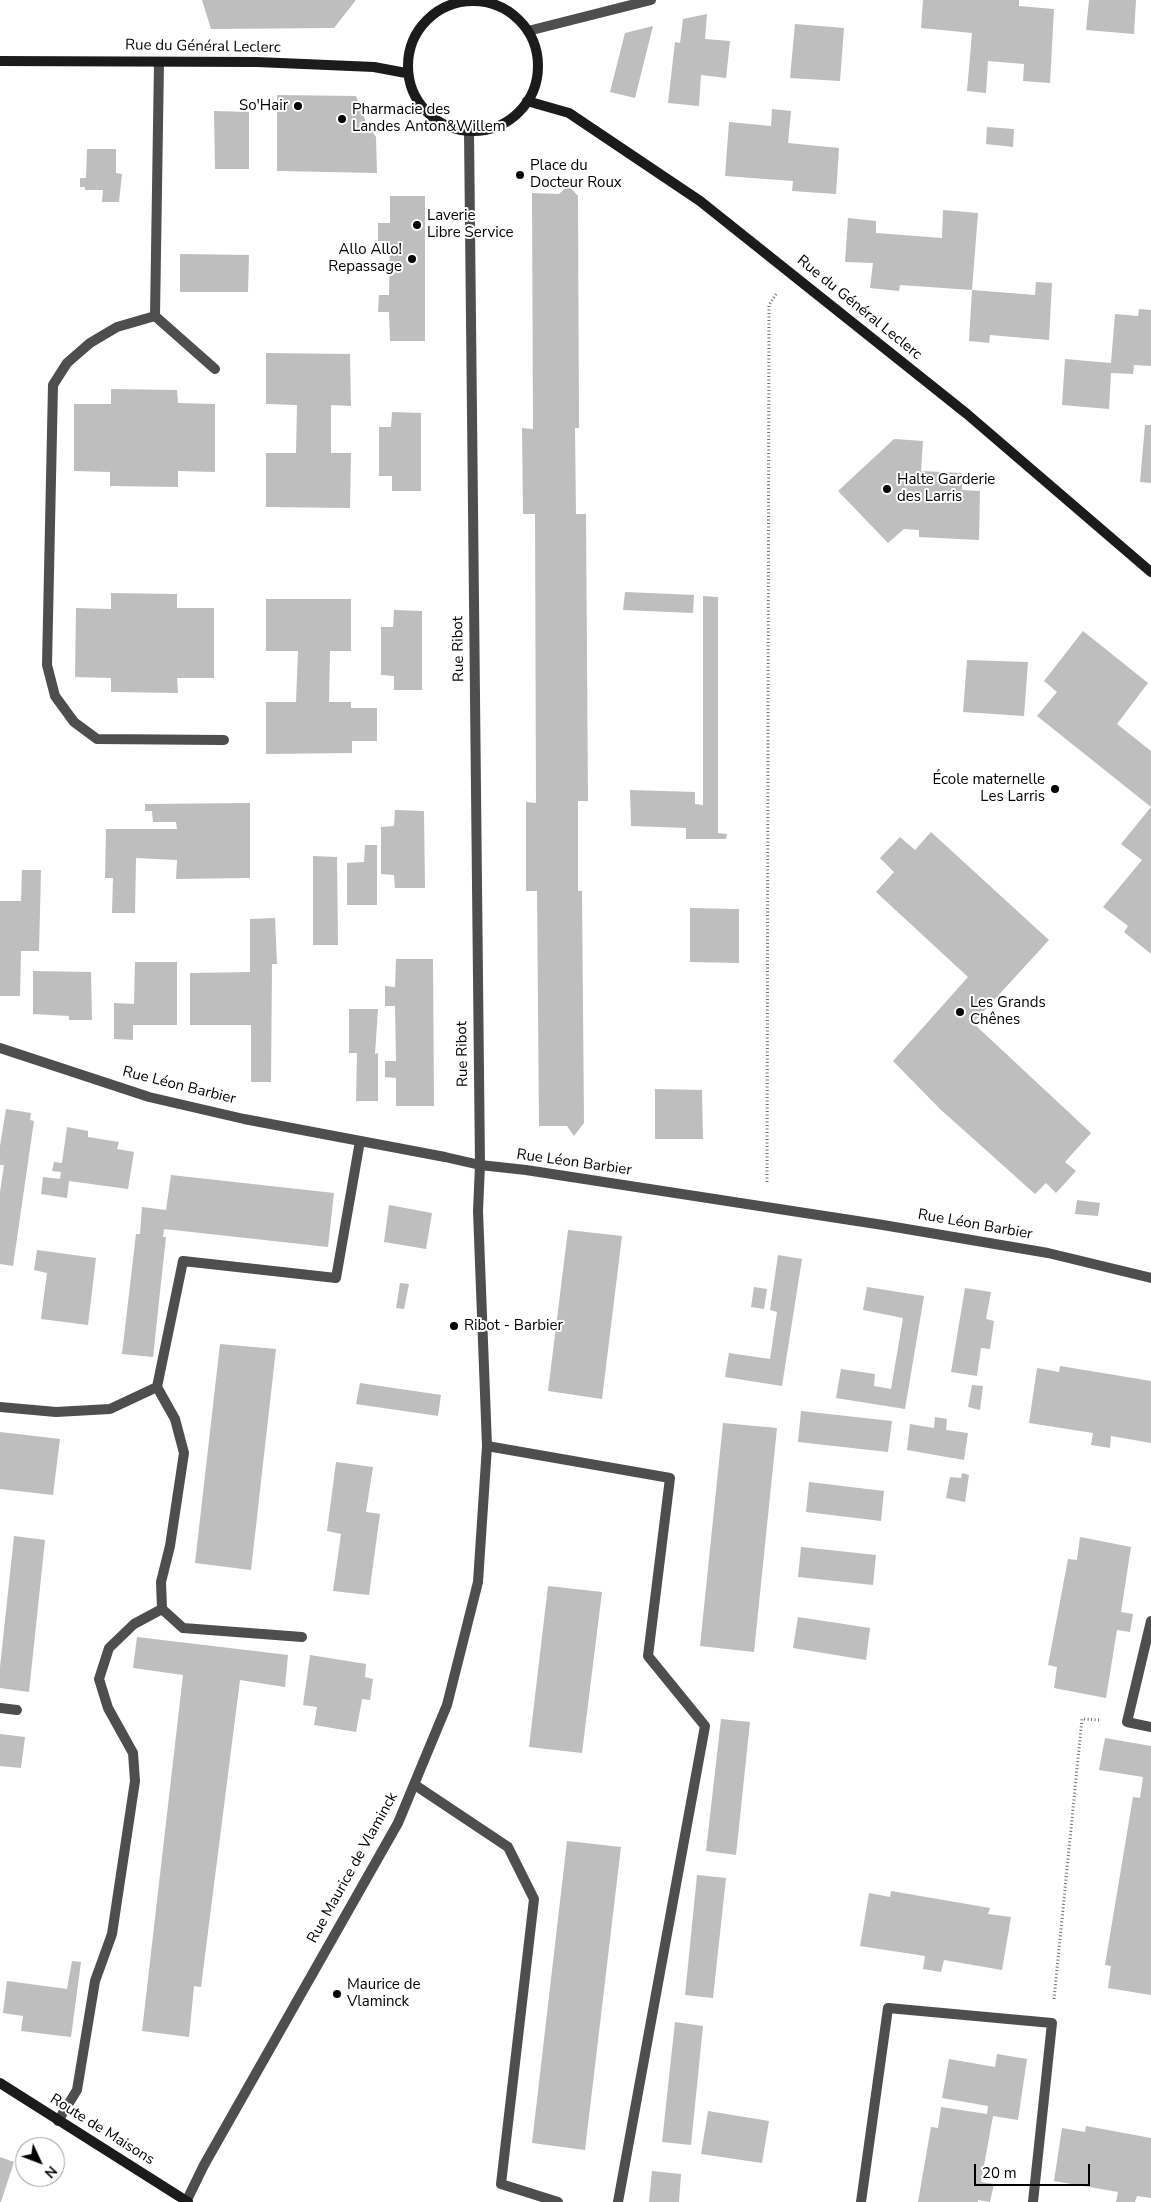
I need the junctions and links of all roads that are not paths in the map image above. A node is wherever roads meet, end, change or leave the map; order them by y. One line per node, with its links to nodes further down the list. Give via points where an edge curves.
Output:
1 (651, 0): 3 (street)
2 (454, 1): 3 (street, via 490,3 505,9); 6 (street, via 424,23 414,38)
3 (528, 31): 7 (street, via 537,49 539,67 536,85)
4 (0, 61): 5 (street, Rue du Général Leclerc)
5 (159, 62): 6 (street, Rue du Général Leclerc, via 374,67); 9 (street)
6 (406, 73): 8 (street, via 413,92 428,114 452,129)
7 (527, 101): 8 (street, via 517,115 503,125); 11 (street, Rue du Général Leclerc, via 569,113 700,201 968,414)
8 (469, 132): 15 (street, Rue Ribot)
9 (155, 316): 10 (street); 12 (street, via 117,327 90,343 67,363 53,385 47,665 55,696 74,722 97,739)
10 (215, 369)
11 (1151, 572)
12 (224, 740)
13 (0, 1048): 14 (street, Rue Léon Barbier, via 148,1097)
14 (360, 1141): 15 (street, Rue Léon Barbier); 17 (street, via 336,1278 183,1261)
15 (480, 1165): 16 (street, Rue Léon Barbier, via 768,1207 1048,1253); 19 (street, Rue Maurice de Vlaminck, via 478,1211)
16 (1151, 1278)
17 (157, 1388): 18 (street, via 110,1409 56,1412); 20 (street, via 175,1419 184,1453 170,1546 161,1582)
18 (0, 1407)
19 (487, 1446): 26 (street, Rue Maurice de Vlaminck, via 478,1582 447,1705); 31 (street, via 670,1478 648,1656 705,1726)
20 (162, 1609): 22 (street, via 182,1628); 28 (street, via 134,1624 109,1648 99,1679 108,1708 133,1753 135,1781 112,1934 95,1981 77,2090)
21 (1151, 1621): 25 (street, via 1127,1722)
22 (302, 1636)
23 (0, 1708): 24 (street)
24 (17, 1710)
25 (1151, 1727)
26 (415, 1785): 29 (street, Rue Maurice de Vlaminck, via 398,1823 204,2165); 30 (street, via 508,1846 534,1899 500,2184)
27 (0, 2083): 28 (street, Route de Maisons)
28 (58, 2121): 29 (street, Route de Maisons)
29 (187, 2202)
30 (558, 2202)
31 (618, 2202)
32 (862, 2202): 33 (street, via 888,2008 1052,2023)
33 (1033, 2202)

